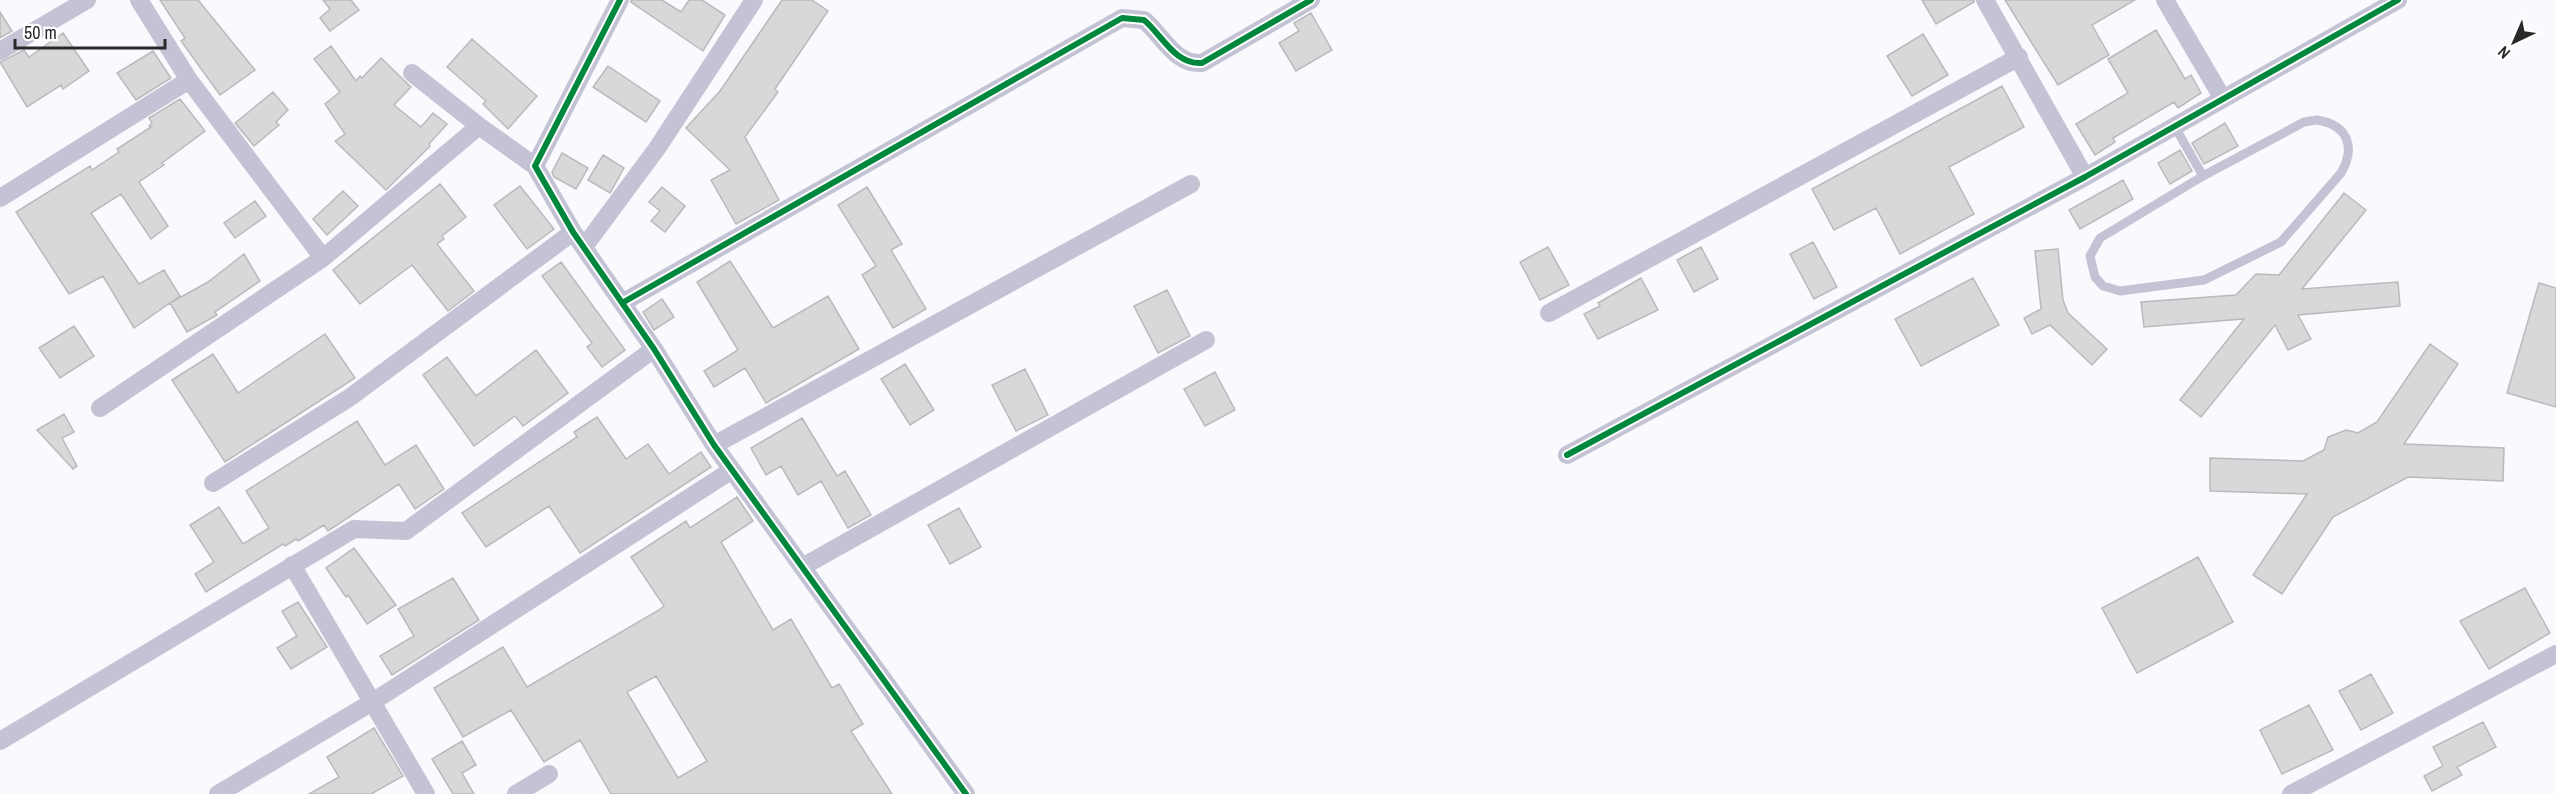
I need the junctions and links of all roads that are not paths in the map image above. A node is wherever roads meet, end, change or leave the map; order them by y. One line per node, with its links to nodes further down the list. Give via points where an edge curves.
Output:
1 (87, 0): 9 (street)
2 (139, 0): 12 (street)
3 (620, 0): 16 (street)
4 (754, 0): 22 (street, via 658,147)
5 (1311, 0): 24 (street, via 1202,63 1191,64 1180,58 1144,20 1122,18)
6 (1985, 0): 10 (street)
7 (2165, 0): 13 (street)
8 (2398, 0): 13 (street)
9 (0, 51)
10 (2019, 57): 18 (street); 25 (street)
11 (412, 73): 14 (street)
12 (189, 80): 20 (street); 23 (street)
13 (2223, 99): 15 (street)
14 (479, 126): 16 (street); 23 (street)
15 (2175, 127): 17 (lane); 18 (street)
16 (535, 166): 21 (street)
17 (2203, 176): 17 (lane, via 2100,238 2093,247 2091,265 2094,277 2103,286 2120,291 2204,280 2281,242 2341,173 2348,160 2348,144 2343,132 2334,125 2317,120 2304,122)
18 (2085, 177): 30 (street)
19 (1191, 184): 29 (street)
20 (0, 198)
21 (573, 232): 22 (street); 32 (street, via 349,398)
22 (584, 247): 24 (street)
23 (323, 258): 28 (street)
24 (622, 303): 27 (street)
25 (1549, 313)
26 (1206, 340): 34 (street)
27 (654, 349): 29 (street); 33 (street, via 406,531 354,528)
28 (100, 408)
29 (714, 445): 31 (street)
30 (1567, 455)
31 (732, 470): 34 (street); 36 (street)
32 (213, 483)
33 (292, 565): 36 (street); 37 (street)
34 (802, 567): 39 (street)
35 (2556, 654): 43 (street)
36 (374, 701): 40 (street); 41 (street)
37 (0, 741)
38 (549, 774): 42 (street)
39 (961, 792)
40 (218, 794)
41 (426, 794)
42 (516, 794)
43 (2291, 794)

